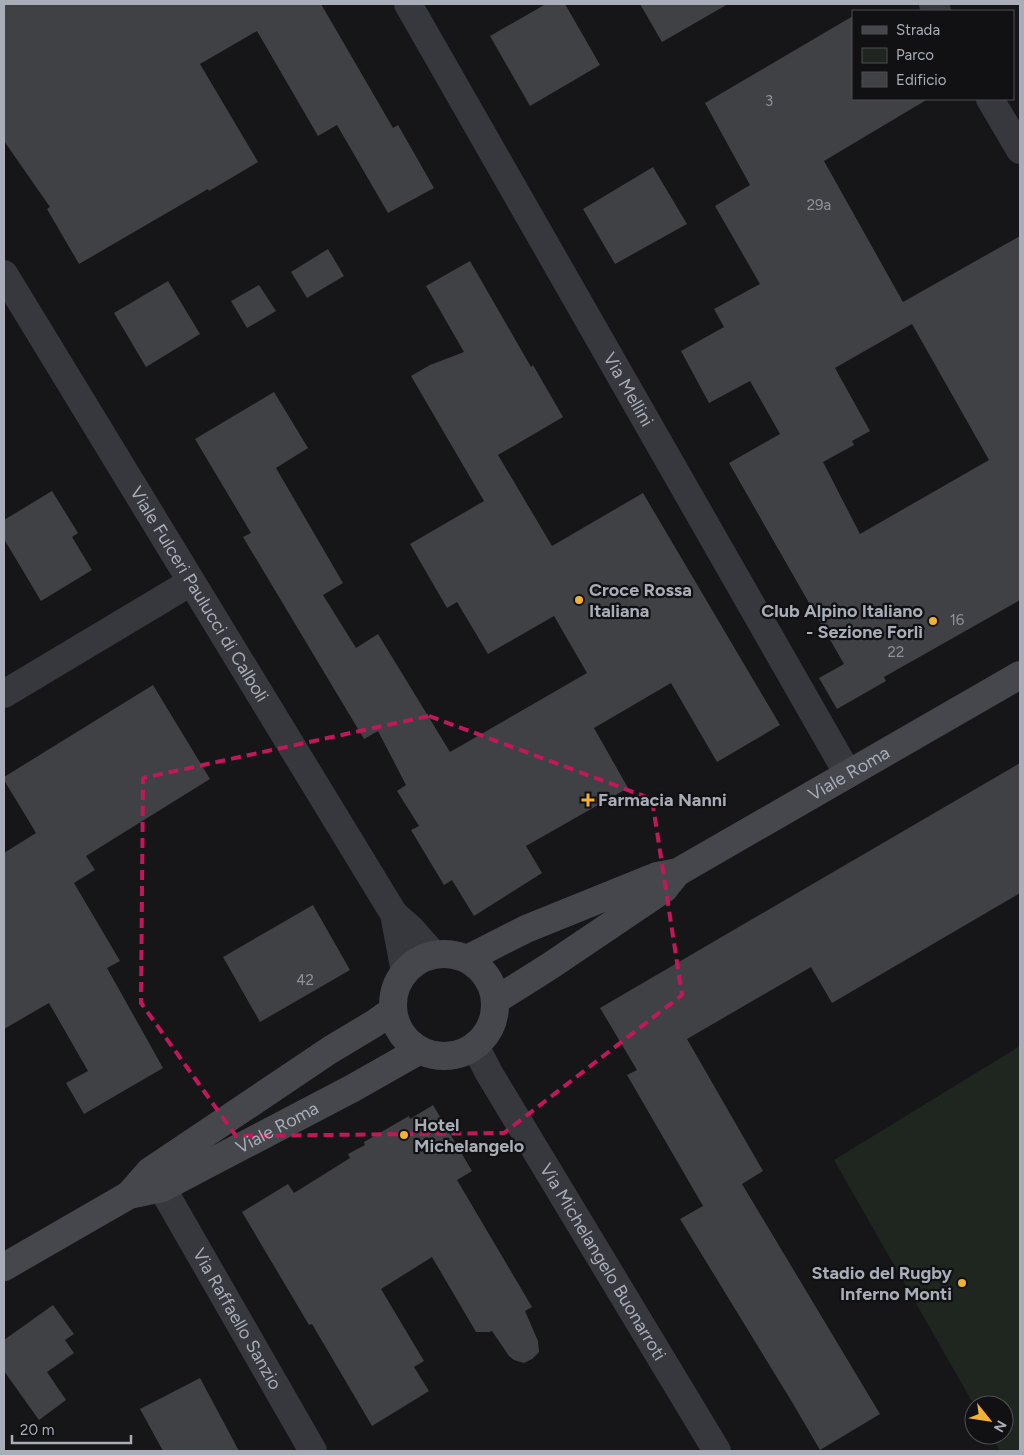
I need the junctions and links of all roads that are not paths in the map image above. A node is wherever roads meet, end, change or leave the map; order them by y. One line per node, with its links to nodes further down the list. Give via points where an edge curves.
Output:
1 (408, 4): 8 (street, Via Mellini)
2 (991, 100): 3 (street)
3 (1020, 150)
4 (4, 274): 5 (street, Viale Fulceri Paulucci di Calboli)
5 (191, 582): 7 (street); 10 (street, Viale Fulceri Paulucci di Calboli)
6 (1020, 675): 8 (main road, Viale Roma)
7 (4, 694)
8 (848, 774): 9 (main road, Viale Roma)
9 (678, 872): 12 (main road, Viale Roma, via 657,876 526,929); 14 (main road, Viale Roma, via 664,889)
10 (394, 914): 11 (street, Viale Fulceri Paulucci di Calboli); 13 (street, Viale Fulceri Paulucci di Calboli)
11 (434, 954): 12 (main road, via 451,954); 13 (main road)
12 (467, 959): 14 (main road, via 481,969 491,983)
13 (405, 972): 15 (main road, via 397,983)
14 (496, 1000): 16 (main road, via 494,1018 487,1034)
15 (393, 1010): 17 (main road, via 402,1034); 19 (main road, Viale Roma, via 150,1171)
16 (475, 1046): 17 (main road, via 448,1056); 22 (street, Via Michelangelo Buonarroti)
17 (420, 1050): 18 (main road, Viale Roma)
18 (162, 1188): 19 (main road, Viale Roma); 21 (street, Via Raffaello Sanzio)
19 (129, 1195): 20 (main road, Viale Roma)
20 (4, 1267)
21 (313, 1451)
22 (717, 1451)

